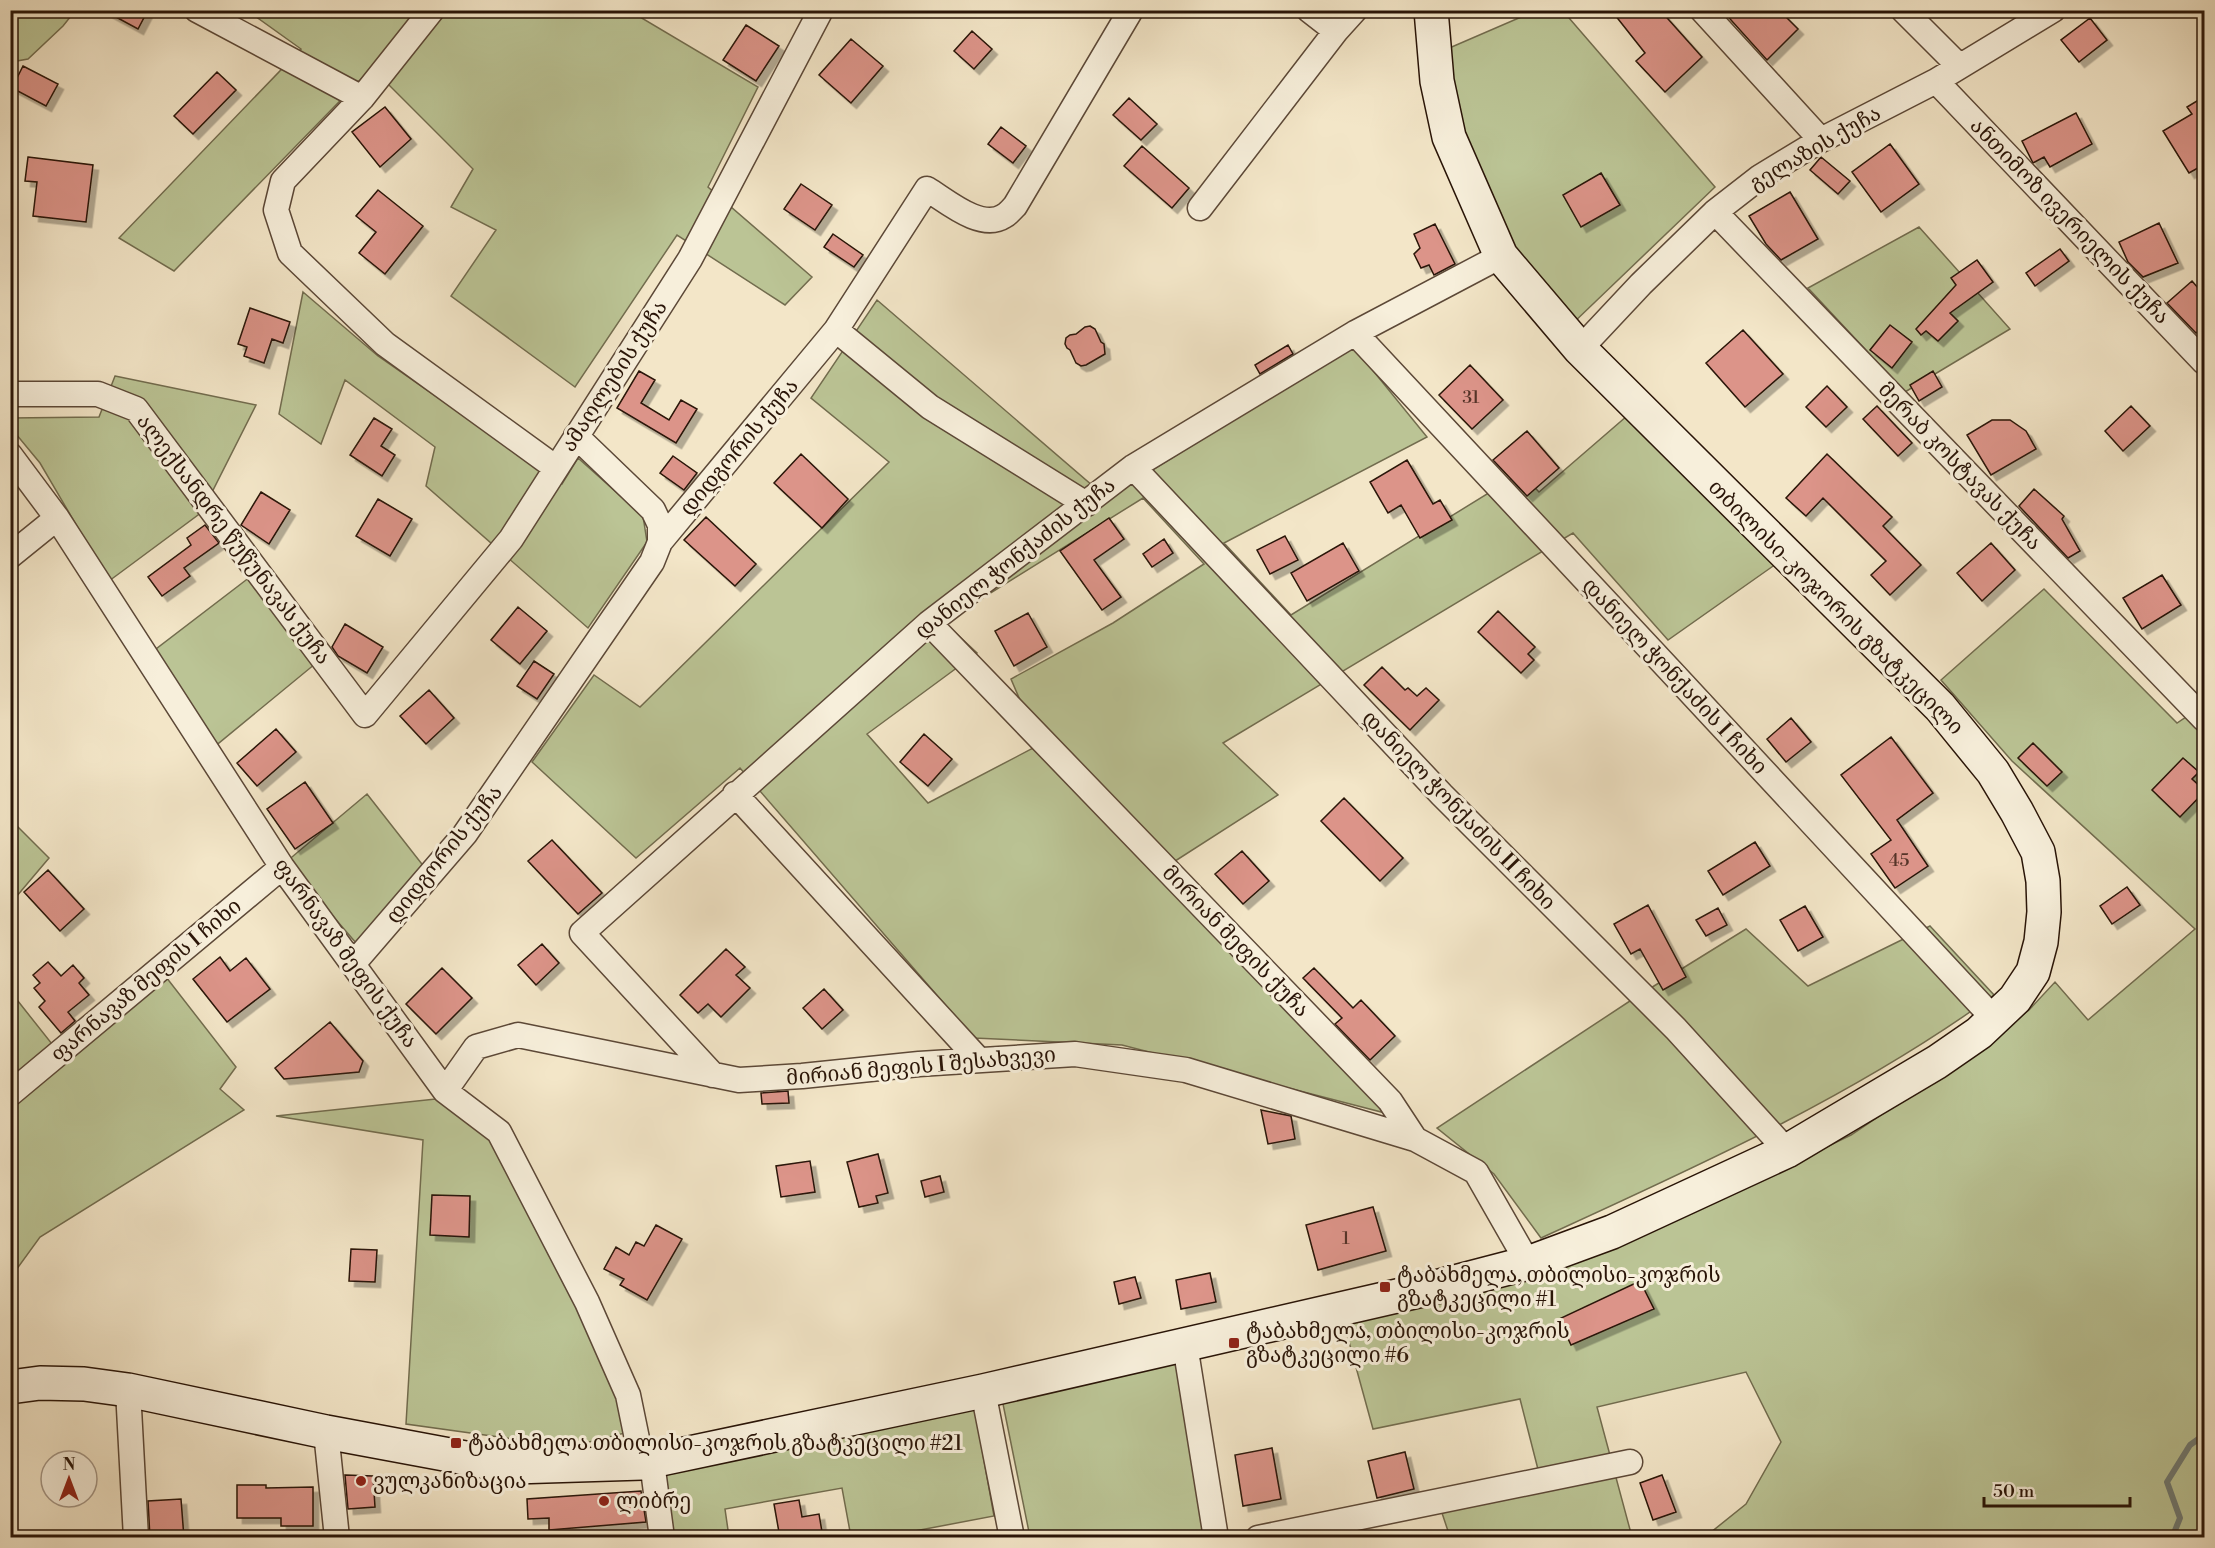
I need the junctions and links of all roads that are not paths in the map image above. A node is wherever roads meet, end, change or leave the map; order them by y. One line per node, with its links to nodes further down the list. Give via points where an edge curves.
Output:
1 (197, 10): 14 (street)
2 (432, 10): 14 (street)
3 (821, 10): 24 (street, ამაღლების ქუჩა, via 690,259)
4 (1131, 10): 19 (street, დიდგორის ქუჩა, via 1015,206 1003,217 974,217 927,189)
5 (1309, 10): 11 (street)
6 (1355, 10): 11 (street)
7 (1431, 10): 18 (main road, თბილისი-კოჯორის გზატკეცილი, via 1437,81 1449,137)
8 (1702, 10): 15 (street)
9 (1903, 10): 12 (street)
10 (2053, 10): 12 (street, გელაზის ქუჩა)
11 (1336, 31): 16 (street)
12 (1959, 66): 13 (street, გელაზის ქუჩა)
13 (1936, 81): 15 (street, გელაზის ქუჩა); 22 (street, ანთიმოზ ივერიელის ქუჩა)
14 (362, 98): 27 (street, via 283,180 276,210 290,253 385,344)
15 (1821, 140): 17 (street, გელაზის ქუჩა, via 1760,177)
16 (1200, 208)
17 (1715, 212): 21 (street, გელაზის ქუჩა); 34 (street, მერაბ კოსტავას ქუჩა)
18 (1501, 256): 20 (street, დანიელ ჭონქაძის ქუჩა); 21 (main road, თბილისი-კოჯორის გზატკეცილი)
19 (836, 330): 28 (street, via 930,407); 30 (street, დიდგორის ქუჩა)
20 (1355, 333): 26 (street, დანიელ ჭონქაძის ქუჩა); 38 (street, დანიელ ჭონქაძის I ჩიხი)
21 (1580, 349): 38 (main road, თბილისი-კოჯორის გზატკეცილი, via 1940,707 1999,782 2038,852 2044,912 2032,972 2015,999)
22 (2205, 362)
23 (10, 394): 33 (street, ალექსანდრე წუწუნავას ქუჩა, via 98,394 136,409)
24 (576, 436): 27 (street, ამაღლების ქუჩა); 30 (street, via 654,510 660,525)
25 (10, 455): 29 (street, ფარნავაზ მეფის ქუჩა)
26 (1133, 467): 28 (street, დანიელ ჭონქაძის ქუჩა); 44 (street, დანიელ ჭონქაძის II ჩიხი, via 1442,795 1676,1029)
27 (556, 468): 33 (street, ამაღლების ქუჩა, via 511,539)
28 (1086, 504): 32 (street, დანიელ ჭონქაძის ქუჩა)
29 (57, 518): 31 (street); 36 (street, ფარნავაზ მეფის ქუჩა)
30 (660, 542): 37 (street, დიდგორის ქუჩა, via 652,562 465,834)
31 (10, 556)
32 (929, 623): 35 (street, დანიელ ჭონქაძის ქუჩა); 43 (street, მირიან მეფის ქუჩა, via 1390,1101)
33 (365, 715)
34 (2205, 719)
35 (735, 794): 39 (street); 40 (street, დანიელ ჭონქაძის ქუჩა, via 582,933)
36 (282, 867): 37 (street, ფარნავაზ მეფის ქუჩა); 42 (street, ფარნავაზ მეფის I ჩიხი)
37 (353, 964): 41 (street, ფარნავაზ მეფის ქუჩა)
38 (1995, 1020): 44 (main road, თბილისი-კოჯორის გზატკეცილი, via 1937,1062)
39 (979, 1060): 40 (street, მირიან მეფის I შესახვევი, via 750,1080); 43 (street, მირიან მეფის I შესახვევი, via 1075,1054 1186,1070)
40 (713, 1075): 41 (street, მირიან მეფის I შესახვევი, via 518,1035 477,1047)
41 (445, 1091): 51 (street, ფარნავაზ მეფის ქუჩა, via 499,1132 587,1302 628,1395)
42 (10, 1094)
43 (1415, 1139): 45 (street, მირიან მეფის ქუჩა, via 1476,1172)
44 (1787, 1151): 45 (main road, თბილისი-კოჯორის გზატკეცილი, via 1612,1232)
45 (1528, 1263): 46 (main road, თბილისი-კოჯორის გზატკეცილი)
46 (1185, 1345): 49 (main road, თბილისი-კოჯორის გზატკეცილი); 57 (street)
47 (10, 1387): 48 (main road, თბილისი-კოჯორის გზატკეცილი, via 84,1384)
48 (128, 1390): 50 (main road, თბილისი-კოჯორის გზატკეცილი); 53 (street)
49 (983, 1391): 51 (main road, თბილისი-კოჯორის გზატკეცილი); 56 (street)
50 (327, 1432): 51 (main road, თბილისი-კოჯორის გზატკეცილი, via 514,1467); 54 (street)
51 (647, 1462): 55 (street, ფარნავაზ მეფის ქუჩა)
52 (1630, 1462): 58 (street)
53 (136, 1538)
54 (336, 1538)
55 (662, 1538)
56 (1012, 1538)
57 (1216, 1538)
58 (1258, 1538)

